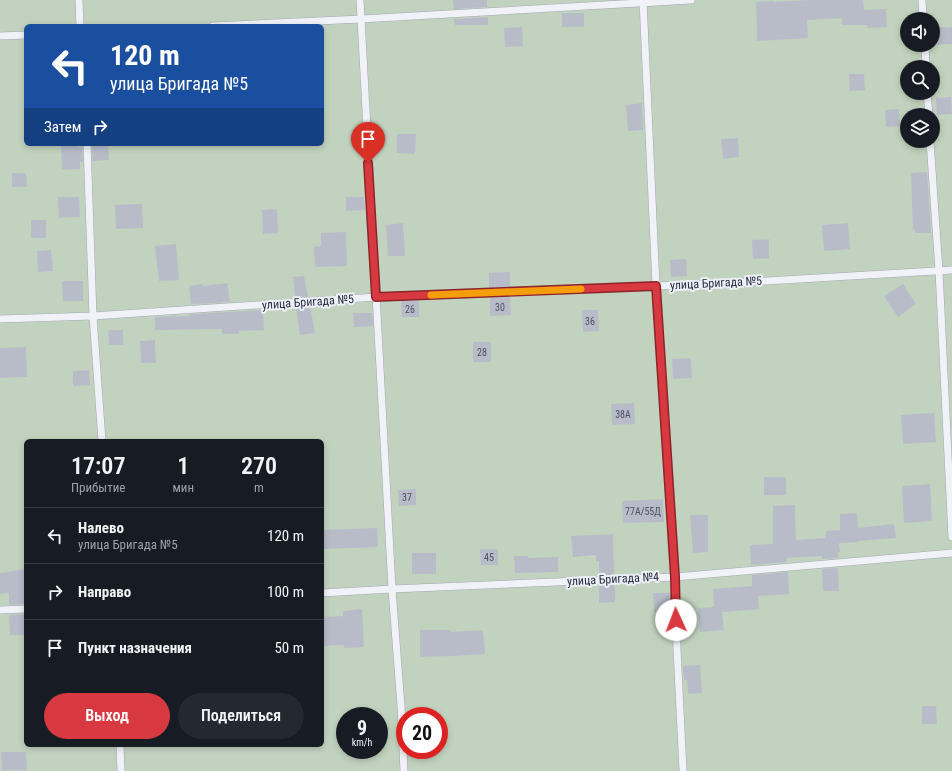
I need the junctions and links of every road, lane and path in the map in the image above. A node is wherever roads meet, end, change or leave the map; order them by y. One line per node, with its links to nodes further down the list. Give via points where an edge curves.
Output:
1 (79, 0): 8 (lane)
2 (360, 0): 7 (lane)
3 (691, 0): 5 (lane)
4 (922, 0): 6 (lane)
5 (643, 1): 7 (lane); 16 (lane)
6 (923, 12)
7 (361, 19): 9 (lane); 17 (lane)
8 (80, 24)
9 (256, 24)
10 (24, 35): 11 (lane)
11 (0, 36)
12 (87, 146): 18 (lane)
13 (930, 148): 14 (lane)
14 (938, 270): 15 (lane, улица Бригада №5); 16 (lane, улица Бригада №5); 21 (lane)
15 (952, 270)
16 (656, 286): 17 (lane, улица Бригада №5); 23 (lane)
17 (376, 297): 18 (lane, улица Бригада №5); 24 (lane)
18 (93, 316): 19 (lane, улица Бригада №5); 20 (lane)
19 (0, 319)
20 (102, 439)
21 (952, 537)
22 (952, 553): 23 (lane, улица Бригада №4)
23 (675, 577): 24 (lane, улица Бригада №4); 31 (lane)
24 (392, 589): 25 (lane, улица Бригада №4); 30 (lane)
25 (324, 594)
26 (24, 609): 27 (lane)
27 (0, 610)
28 (120, 747): 29 (lane)
29 (121, 771)
30 (404, 771)
31 (684, 771)

